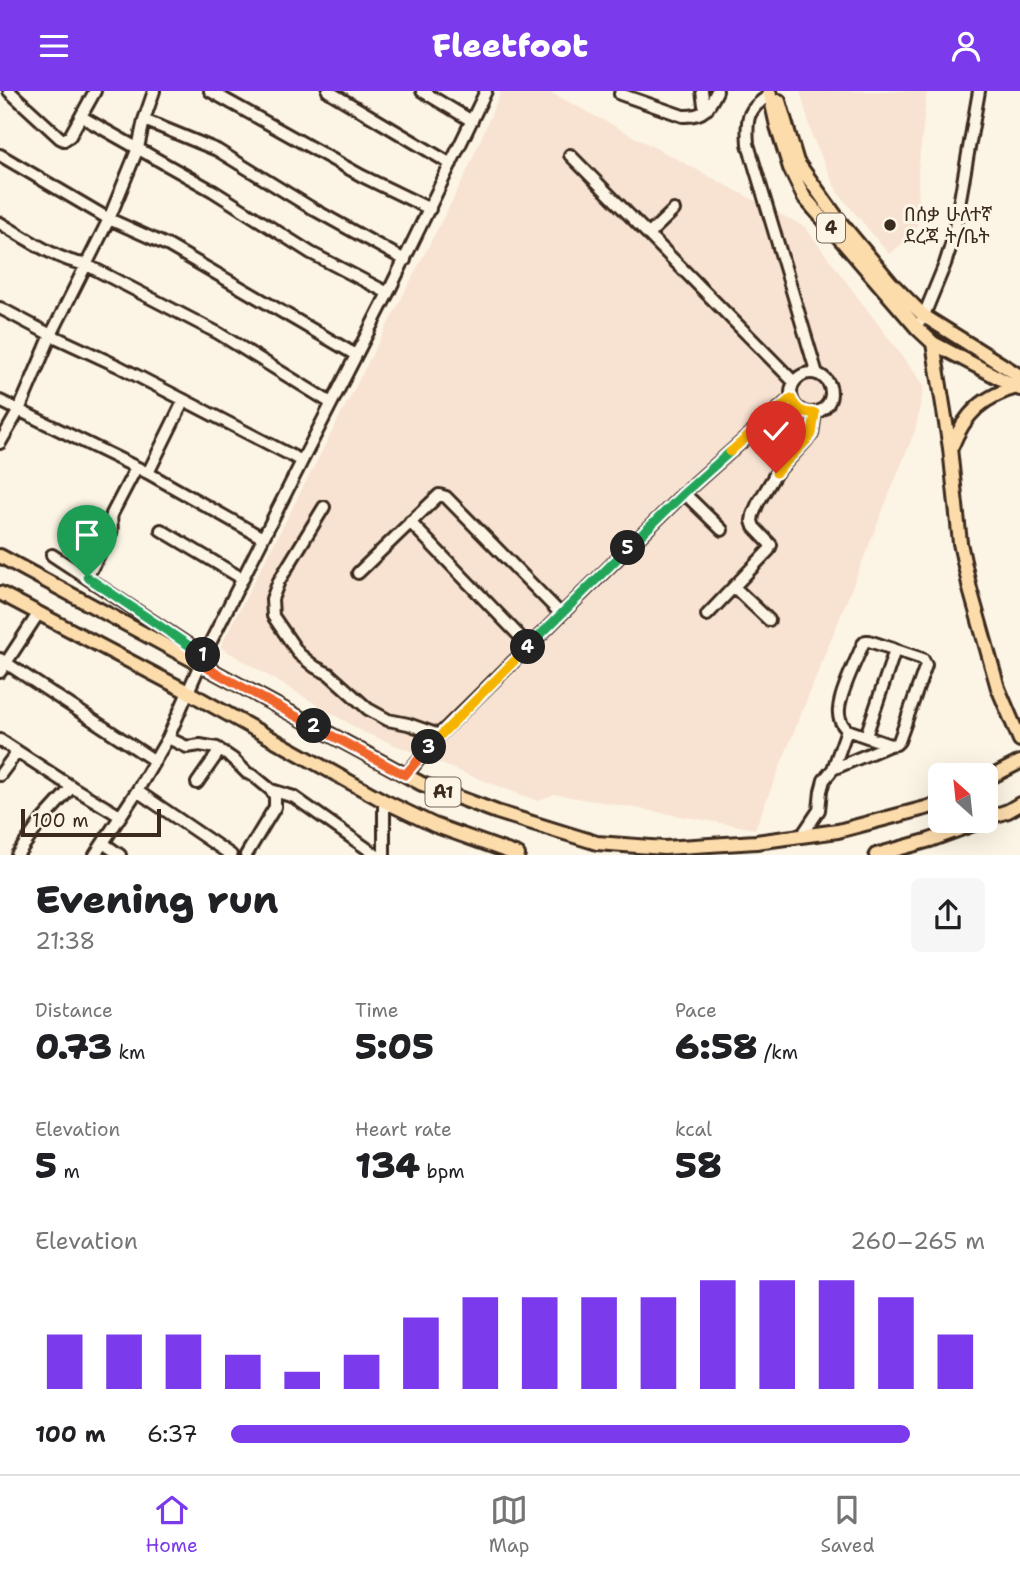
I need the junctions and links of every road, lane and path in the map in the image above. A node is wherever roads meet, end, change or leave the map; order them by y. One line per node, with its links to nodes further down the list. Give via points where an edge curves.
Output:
1 (9, 91): 14 (street, via 64,140)
2 (95, 91): 14 (street)
3 (154, 91): 15 (street)
4 (209, 91): 21 (street)
5 (328, 91): 20 (street)
6 (422, 91): 16 (street)
7 (486, 91): 16 (street)
8 (702, 91): 13 (street)
9 (717, 91): 13 (street)
10 (979, 91): 30 (street, via 953,239)
11 (772, 92): 30 (main road, via 797,162 840,222); 31 (main road, 4, via 776,126 804,197); 35 (street, via 750,112 748,145)
12 (620, 94): 13 (street, via 683,116)
13 (708, 109)
14 (82, 117): 17 (street)
15 (144, 120): 17 (street); 26 (street, via 217,150)
16 (472, 121): 20 (street)
17 (138, 148): 23 (street); 28 (street, via 311,253)
18 (0, 155): 23 (street)
19 (570, 155): 25 (street)
20 (451, 164): 21 (street)
21 (429, 209): 26 (street)
22 (674, 210): 25 (street)
23 (109, 219): 27 (street); 34 (street, via 169,246)
24 (0, 223): 27 (street, via 59,256)
25 (649, 234): 36 (street)
26 (405, 260): 28 (street)
27 (85, 264): 32 (street); 41 (street, via 218,333)
28 (388, 293): 34 (street)
29 (0, 308): 32 (street)
30 (923, 316): 31 (street); 37 (main road)
31 (918, 329): 33 (main road, 4)
32 (51, 335): 39 (street); 42 (street)
33 (933, 343): 37 (main road); 45 (main road)
34 (356, 355): 41 (street)
35 (817, 374): 36 (street, via 802,375); 43 (street, via 829,384 831,394 825,408)
36 (794, 382): 38 (street)
37 (1019, 384): 45 (main road, via 978,405)
38 (791, 398): 43 (street, via 800,410); 49 (street)
39 (184, 400): 46 (street); 48 (street)
40 (0, 401): 42 (street)
41 (331, 403): 46 (street)
42 (19, 410): 44 (street); 47 (street)
43 (815, 413): 60 (street, via 812,434 776,473 753,515 754,527 771,545 769,550)
44 (0, 443)
45 (950, 448): 76 (main road, via 970,589 999,688)
46 (302, 461): 54 (street)
47 (136, 468): 48 (street); 58 (street, via 110,519 113,529)
48 (148, 473): 54 (street)
49 (684, 493): 53 (street); 63 (street)
50 (324, 507): 72 (street, via 279,581 272,599 273,616 299,654 368,709)
51 (410, 522): 57 (street); 63 (street, via 439,495 446,497); 66 (street)
52 (161, 530): 59 (street)
53 (722, 530)
54 (263, 538): 59 (street)
55 (52, 555): 58 (street)
56 (0, 556): 68 (main road, A1)
57 (358, 573)
58 (87, 577): 68 (street)
59 (243, 579): 68 (street)
60 (734, 587): 64 (street); 65 (street)
61 (0, 593): 62 (main road, A1)
62 (38, 614): 69 (street); 70 (main road, A1)
63 (561, 614): 66 (street)
64 (707, 615)
65 (769, 620)
66 (529, 646): 72 (street)
67 (895, 650): 71 (street, via 869,641 863,644 838,711); 73 (street); 77 (street, via 923,659 926,665 899,741)
68 (202, 660): 70 (street); 85 (main road, A1)
69 (2, 665): 80 (street)
70 (188, 692): 74 (street); 90 (main road, A1)
71 (846, 730): 73 (street); 82 (street)
72 (439, 735): 85 (street)
73 (866, 736): 77 (street)
74 (168, 738): 78 (street, via 187,747); 80 (street)
75 (0, 740): 79 (street)
76 (1020, 740)
77 (890, 745): 82 (street)
78 (220, 750): 86 (street); 88 (street)
79 (17, 752): 84 (street); 87 (street)
80 (155, 761): 89 (street)
81 (1020, 762): 83 (main road)
82 (833, 769): 96 (street, via 821,790 820,810)
83 (998, 773)
84 (0, 775)
85 (405, 775): 96 (main road, A1, via 497,813 597,843 664,848)
86 (197, 783)
87 (72, 787): 94 (street); 98 (street)
88 (271, 790): 102 (street, via 275,807); 103 (street, via 295,797)
89 (137, 791): 94 (street); 101 (street)
90 (384, 801): 104 (street); 105 (main road, A1)
91 (1020, 804): 93 (main road)
92 (928, 807): 96 (main road, A1, via 838,831)
93 (998, 815)
94 (120, 816): 97 (street)
95 (949, 833): 106 (main road)
96 (803, 835)
97 (103, 843): 99 (street); 100 (street)
98 (17, 855)
99 (95, 855)
100 (120, 855)
101 (231, 855)
102 (246, 855)
103 (376, 855)
104 (384, 855)
105 (517, 855)
106 (876, 855)

